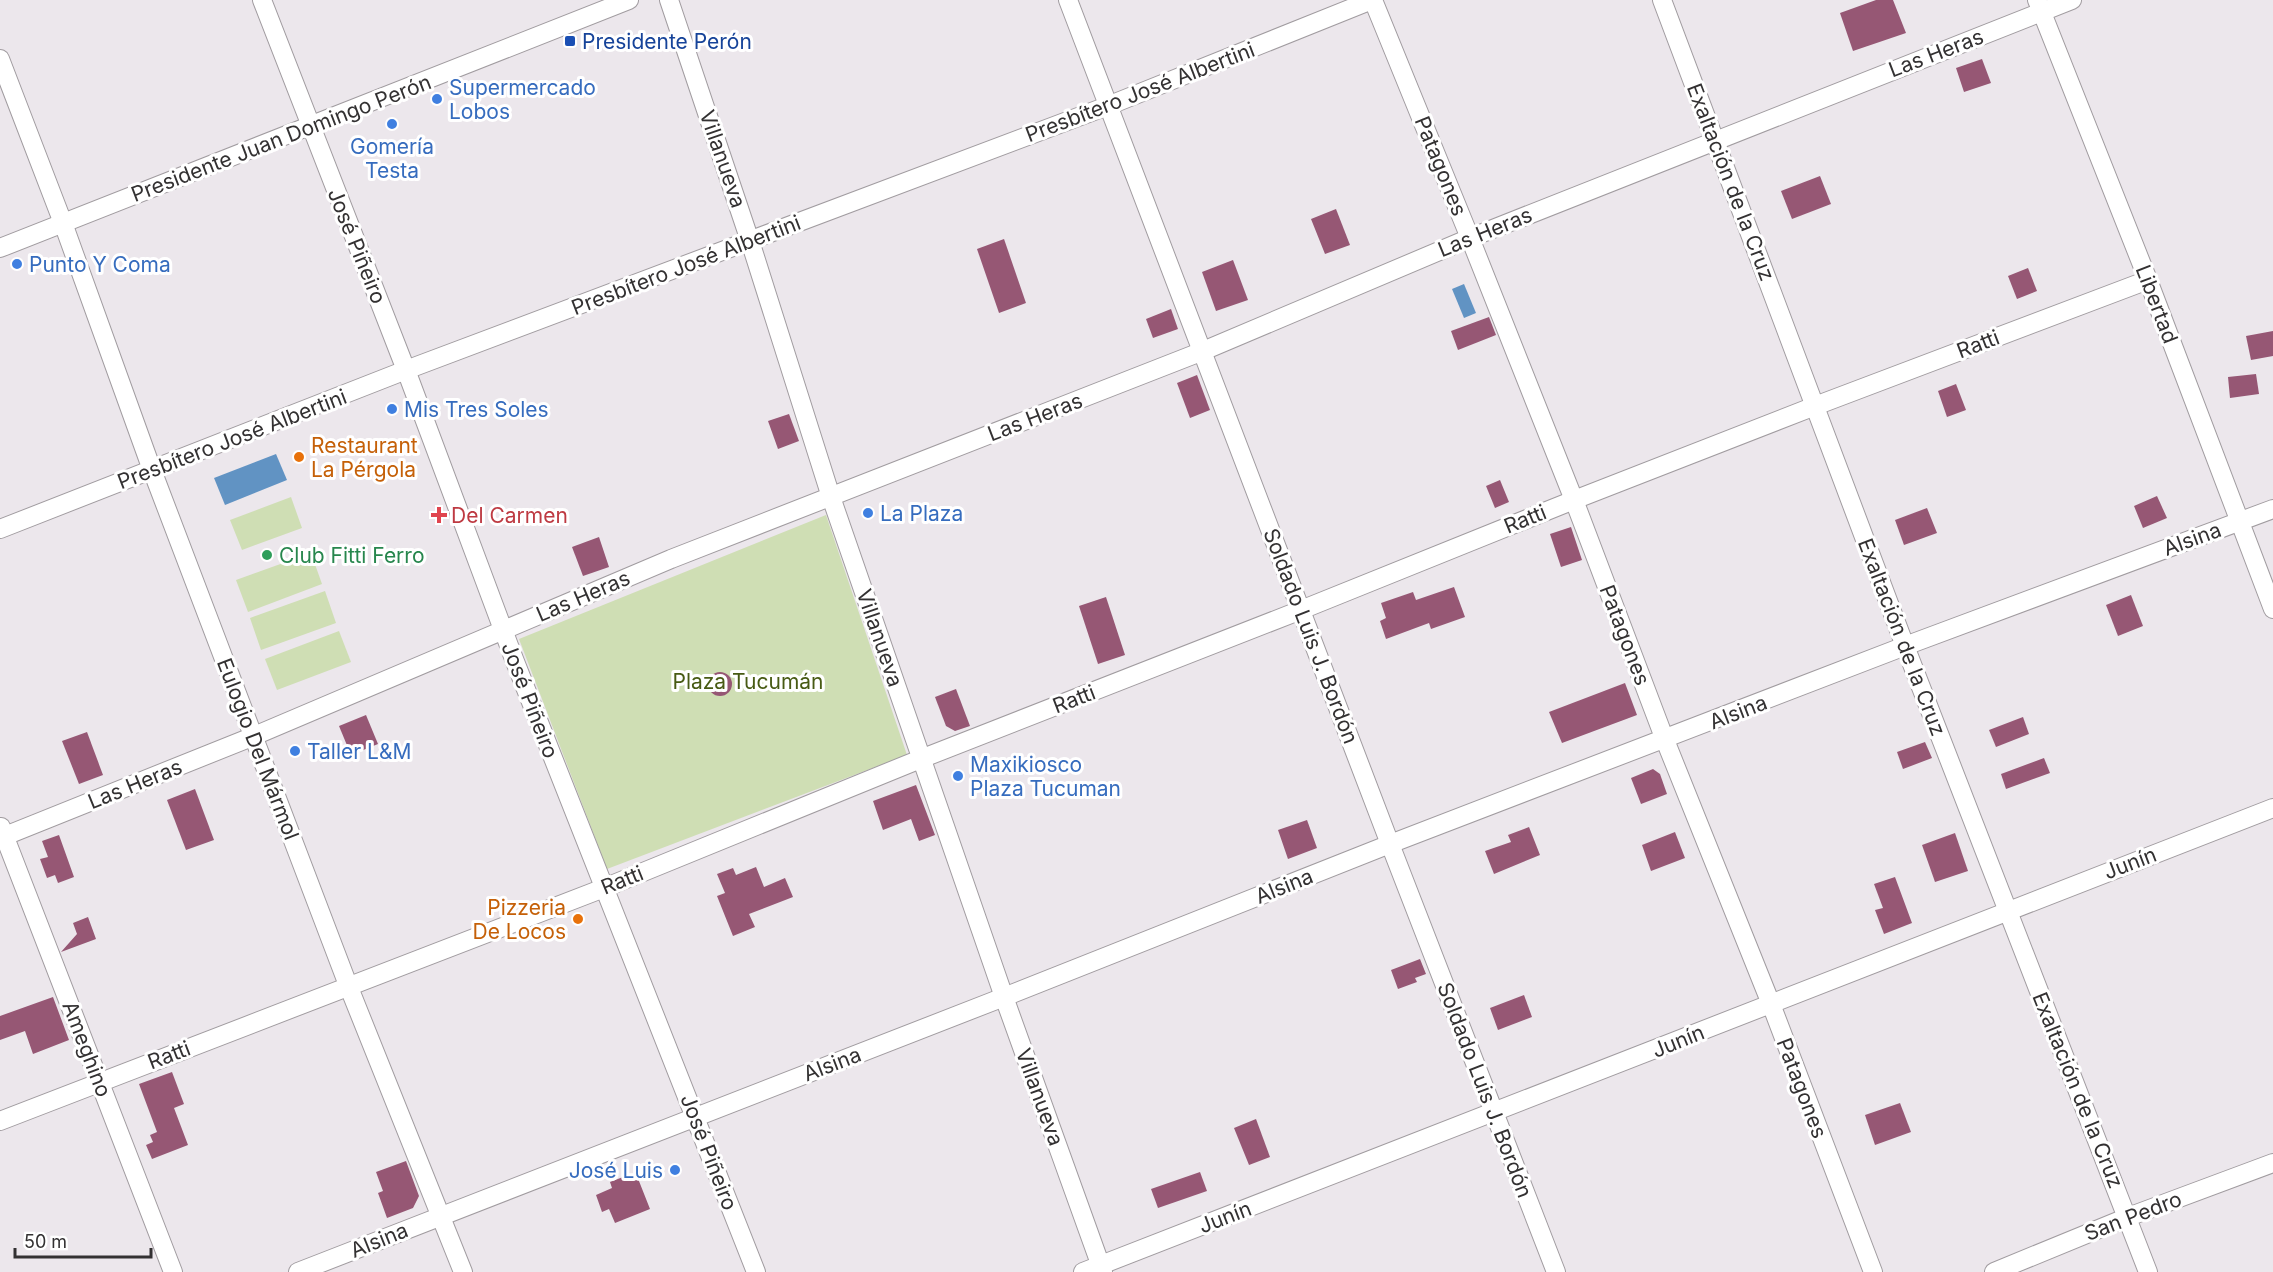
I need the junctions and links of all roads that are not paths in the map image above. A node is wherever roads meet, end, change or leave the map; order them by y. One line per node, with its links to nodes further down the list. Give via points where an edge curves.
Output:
1 (262, 0): 11 (street, José Piñeiro)
2 (629, 0): 11 (street, Presidente Juan Domingo Perón)
3 (669, 0): 15 (street, Villanueva)
4 (1068, 0): 10 (street, Soldado Luis J. Bordón)
5 (1372, 0): 10 (street, Presbítero José Albertini); 14 (street, Patagones)
6 (1662, 0): 12 (street, Exaltación de la Cruz)
7 (2072, 0): 8 (street, Las Heras)
8 (2040, 6): 12 (street, Las Heras); 17 (street, Libertad)
9 (0, 59): 13 (street, Eulogio Del Mármol)
10 (1110, 105): 15 (street, Presbítero José Albertini); 18 (street, Soldado Luis J. Bordón)
11 (309, 127): 13 (street, Presidente Juan Domingo Perón); 19 (street, José Piñeiro)
12 (1715, 140): 14 (street, Las Heras); 20 (street, Exaltación de la Cruz)
13 (63, 223): 16 (street, Presidente Juan Domingo Perón); 21 (street, Eulogio Del Mármol)
14 (1470, 238): 18 (street, Las Heras); 23 (street, Patagones)
15 (750, 241): 19 (street, Presbítero José Albertini); 22 (street, Villanueva)
16 (0, 248)
17 (2148, 280): 20 (street, Ratti); 25 (street, Libertad)
18 (1203, 351): 22 (street, Las Heras); 28 (street, Soldado Luis J. Bordón)
19 (406, 370): 21 (street, Presbítero José Albertini); 29 (street, José Piñeiro)
20 (1815, 406): 23 (street, Ratti); 30 (street, Exaltación de la Cruz)
21 (152, 470): 26 (street, Presbítero José Albertini); 31 (street, Eulogio Del Mármol)
22 (831, 497): 29 (street, Las Heras); 33 (street, Villanueva)
23 (1574, 500): 28 (street, Ratti); 32 (street, Patagones)
24 (2273, 509): 25 (street, Alsina)
25 (2240, 522): 27 (street, Libertad); 30 (street, Alsina)
26 (0, 529)
27 (2273, 609)
28 (1301, 610): 33 (street, Ratti); 36 (street, Soldado Luis J. Bordón)
29 (503, 630): 31 (street, Las Heras); 37 (street, José Piñeiro)
30 (1905, 646): 32 (street, Alsina); 38 (street, Exaltación de la Cruz)
31 (254, 736): 35 (street, Las Heras); 39 (street, Eulogio Del Mármol)
32 (1665, 740): 36 (street, Alsina); 41 (street, Patagones)
33 (922, 758): 37 (street, Ratti); 40 (street, Villanueva)
34 (2273, 808): 38 (street, Junín)
35 (1, 834): 42 (street, Ameghino)
36 (1390, 844): 40 (street, Alsina); 43 (street, Soldado Luis J. Bordón)
37 (604, 888): 39 (street, Ratti); 44 (street, José Piñeiro)
38 (2007, 910): 41 (street, Junín); 48 (street, Exaltación de la Cruz)
39 (348, 985): 42 (street, Ratti); 47 (street, Eulogio Del Mármol)
40 (1004, 997): 44 (street, Alsina); 49 (street, Villanueva)
41 (1771, 1004): 43 (street, Junín); 56 (street, Patagones)
42 (100, 1082): 45 (street, Ratti); 50 (street, Ameghino)
43 (1494, 1114): 49 (street, Junín); 55 (street, Soldado Luis J. Bordón)
44 (696, 1118): 47 (street, Alsina); 53 (street, José Piñeiro)
45 (0, 1121)
46 (2273, 1163): 48 (street, San Pedro)
47 (441, 1216): 51 (street, Alsina); 52 (street, Eulogio Del Mármol)
48 (2128, 1217): 57 (street, San Pedro); 58 (street, Exaltación de la Cruz)
49 (1101, 1269): 54 (street, Junín)
50 (172, 1272)
51 (298, 1272)
52 (463, 1272)
53 (756, 1272)
54 (1083, 1272)
55 (1556, 1272)
56 (1873, 1272)
57 (1994, 1272)
58 (2148, 1272)

